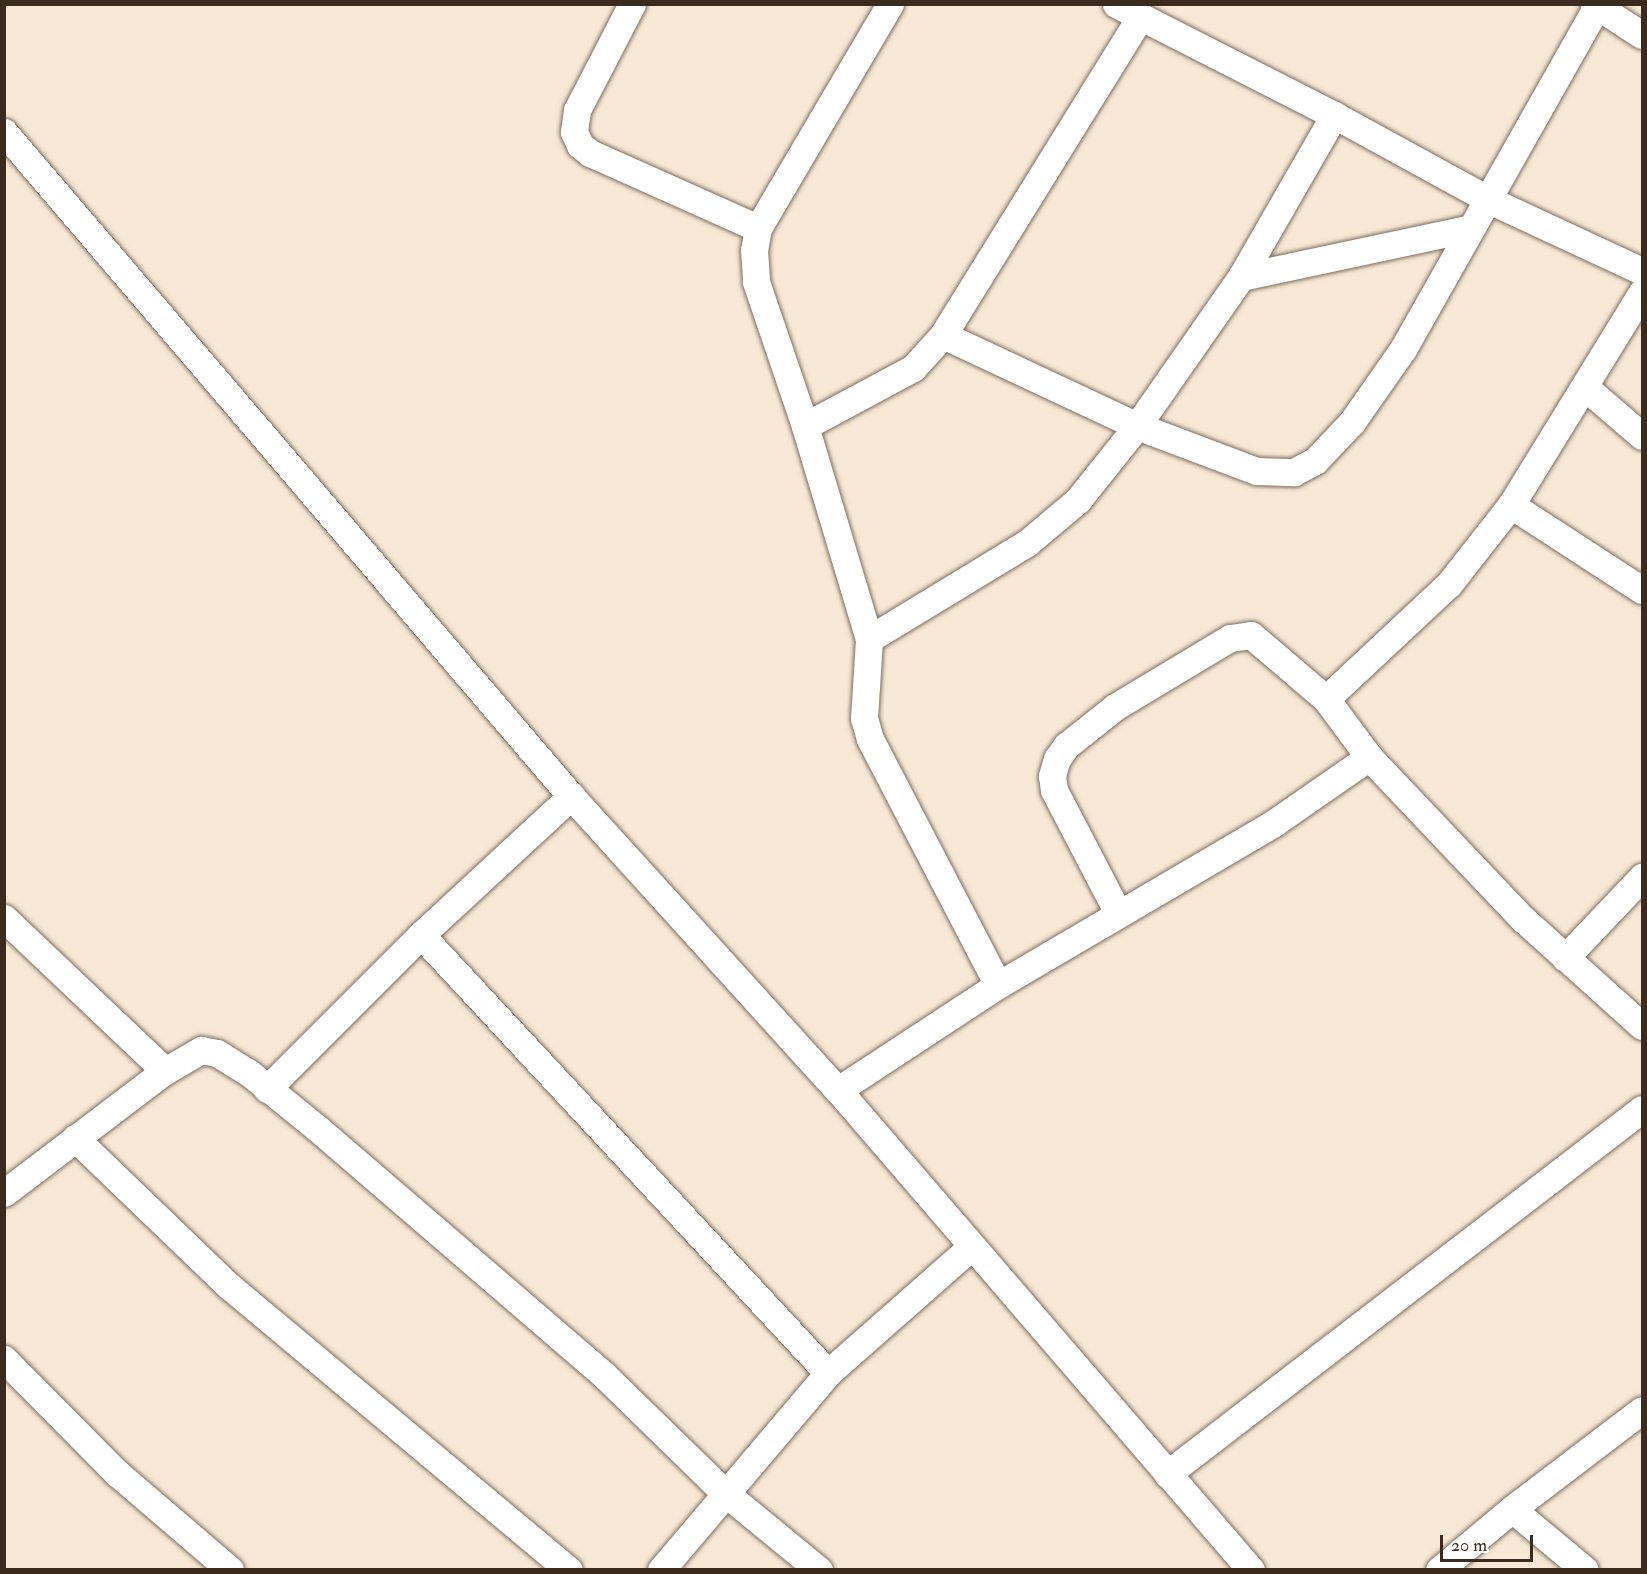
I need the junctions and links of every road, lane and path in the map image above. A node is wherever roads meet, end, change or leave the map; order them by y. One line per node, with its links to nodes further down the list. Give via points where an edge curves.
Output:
1 (632, 4): 10 (street, via 577,110 574,132 580,145 590,153)
2 (890, 4): 10 (street)
3 (1116, 4): 5 (street)
4 (1596, 5): 6 (street); 9 (street)
5 (1140, 17): 7 (street); 15 (street)
6 (1642, 35)
7 (1334, 115): 9 (street); 13 (street)
8 (4, 132): 25 (street)
9 (1489, 200): 11 (street); 12 (street)
10 (758, 228): 17 (street, via 754,250 756,282)
11 (1471, 228): 13 (street); 18 (street, via 1396,358 1352,422 1315,461 1294,472 1257,471)
12 (1642, 271)
13 (1241, 277): 18 (street)
14 (1642, 292): 16 (street)
15 (943, 335): 17 (street, via 913,368); 18 (street)
16 (1585, 387): 19 (street); 20 (street)
17 (805, 426): 22 (street)
18 (1137, 426): 22 (street, via 1077,500 1054,521 944,596)
19 (1642, 436)
20 (1511, 505): 21 (street); 23 (street, via 1449,584)
21 (1642, 590)
22 (869, 639): 31 (street, via 864,718 870,739)
23 (1326, 699): 24 (street); 27 (street, via 1262,641 1240,635 1115,707 1066,746 1052,777 1054,790)
24 (1369, 756): 27 (street, via 1274,823); 30 (street, via 1462,858)
25 (571, 796): 29 (street); 35 (street)
26 (1642, 877): 30 (street)
27 (1118, 913): 31 (street)
28 (4, 918): 33 (street)
29 (421, 935): 34 (street); 41 (street)
30 (1565, 958): 32 (street)
31 (998, 985): 35 (street)
32 (1642, 1026)
33 (165, 1071): 34 (street, via 201,1050 208,1050 228,1058); 37 (street)
34 (267, 1089): 44 (street, via 596,1368)
35 (838, 1090): 39 (street)
36 (1642, 1109): 43 (street)
37 (75, 1138): 38 (street); 47 (street, via 229,1286)
38 (4, 1193)
39 (970, 1248): 41 (street); 43 (street)
40 (4, 1359): 46 (street, via 117,1473)
41 (828, 1373): 44 (street)
42 (1642, 1410): 45 (street)
43 (1167, 1474): 50 (street)
44 (724, 1492): 48 (street); 49 (street)
45 (1512, 1509): 51 (street); 52 (street)
46 (230, 1569)
47 (569, 1569)
48 (661, 1569)
49 (819, 1569)
50 (1251, 1569)
51 (1439, 1569)
52 (1585, 1569)

